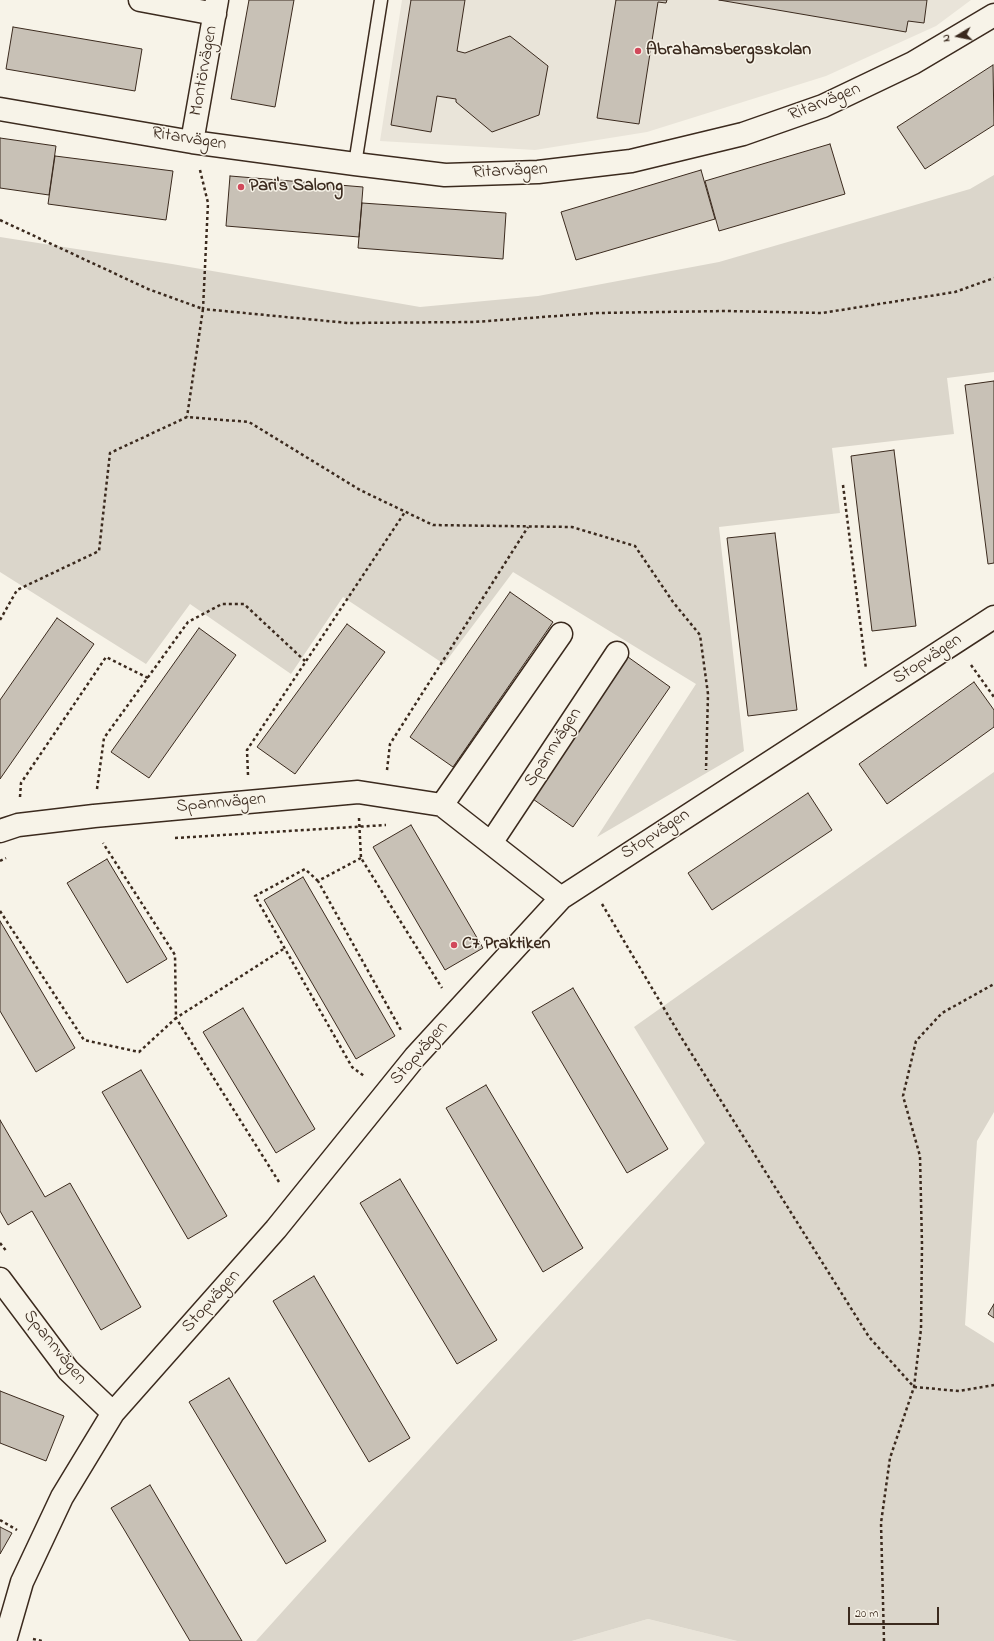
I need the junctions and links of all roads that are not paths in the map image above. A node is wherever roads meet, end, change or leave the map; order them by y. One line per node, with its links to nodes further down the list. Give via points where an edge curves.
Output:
1 (140, 0): 3 (street)
2 (381, 0): 7 (lane)
3 (216, 7): 6 (street, Montörvägen)
4 (994, 15): 7 (street, Ritarvägen, via 914,63 823,106 744,134 631,161 538,172 445,175)
5 (0, 109): 6 (street, Ritarvägen)
6 (192, 142): 7 (street, Ritarvägen)
7 (355, 164)
8 (994, 617): 14 (street, Stopvägen)
9 (561, 634): 11 (street)
10 (617, 653): 13 (street, Spannvägen)
11 (442, 805): 12 (street, Spannvägen, via 358,792 94,816); 13 (street, Spannvägen)
12 (9, 828)
13 (491, 843): 14 (street, Spannvägen)
14 (560, 898): 16 (street, Stopvägen, via 416,1057 294,1207)
15 (0, 1279): 16 (street, Spannvägen, via 68,1370)
16 (113, 1414): 17 (street, Stopvägen, via 62,1497 22,1582)
17 (5, 1641)

